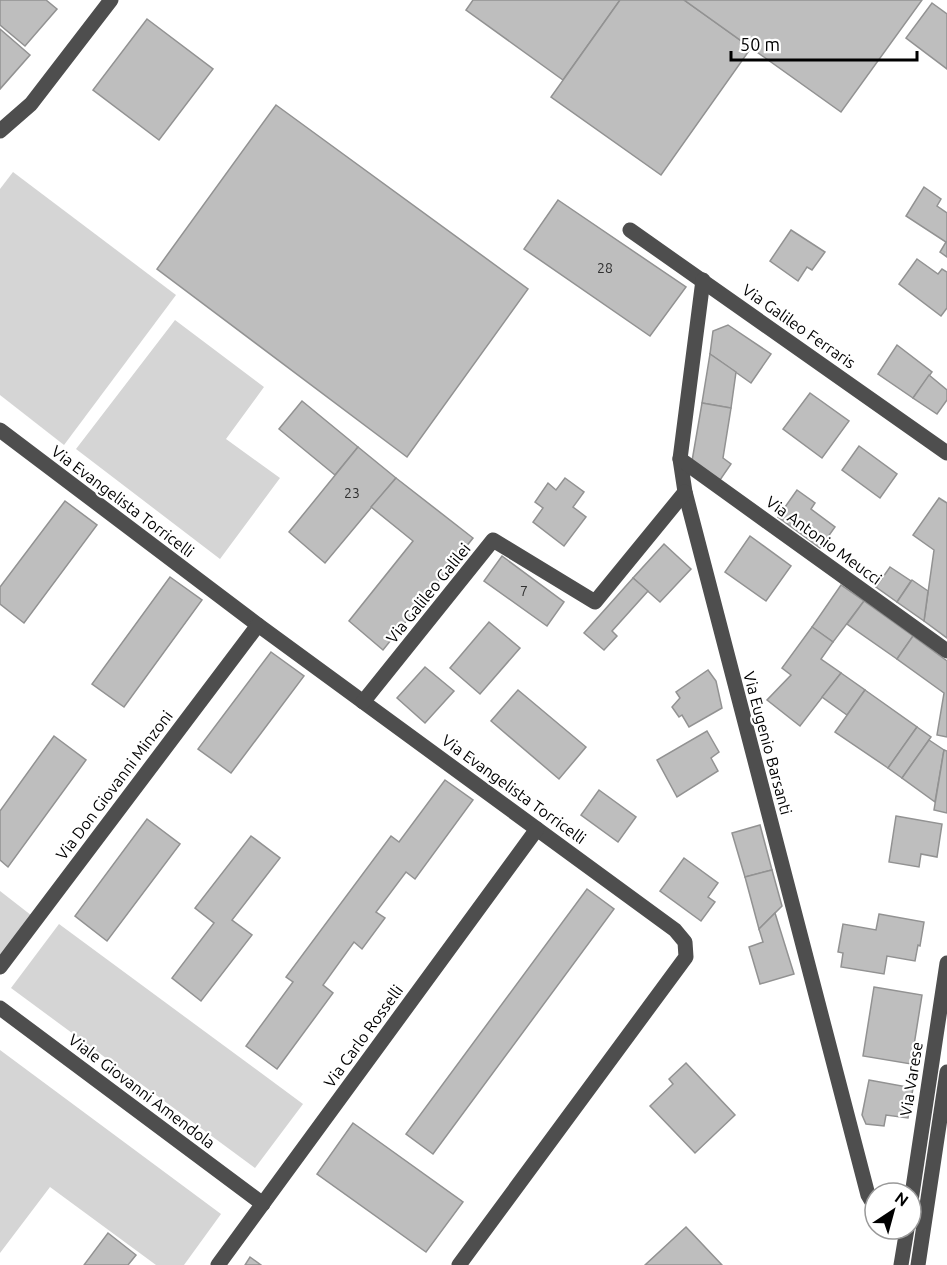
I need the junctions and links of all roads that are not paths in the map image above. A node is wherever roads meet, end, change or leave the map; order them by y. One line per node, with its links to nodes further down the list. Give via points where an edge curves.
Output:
1 (111, 0): 2 (street, via 31,104)
2 (0, 132)
3 (630, 230): 4 (street, Via Galileo Ferraris)
4 (703, 280): 6 (street, Via Galileo Ferraris); 7 (street, Via Eugenio Barsanti)
5 (0, 430): 9 (street, Via Evangelista Torricelli)
6 (947, 453)
7 (680, 459): 8 (street, Via Eugenio Barsanti); 10 (street, Via Antonio Meucci)
8 (685, 492): 11 (street, Via Galileo Galilei, via 595,602 493,540); 17 (street, Via Eugenio Barsanti)
9 (258, 625): 11 (street, Via Evangelista Torricelli); 14 (street, Via Don Giovanni Minzoni)
10 (947, 651)
11 (363, 702): 12 (street, Via Evangelista Torricelli)
12 (537, 829): 19 (street, Via Carlo Rosselli); 22 (street, Via Evangelista Torricelli, via 675,930 685,942 686,957)
13 (947, 963): 18 (street, Via Varese)
14 (0, 967)
15 (0, 1008): 19 (street, Viale Giovanni Amendola)
16 (947, 1072): 24 (street)
17 (864, 1181)
18 (914, 1181)
19 (263, 1204): 21 (street, Via Carlo Rosselli)
20 (905, 1241): 23 (street)
21 (218, 1265)
22 (459, 1265)
23 (902, 1265)
24 (918, 1265)

